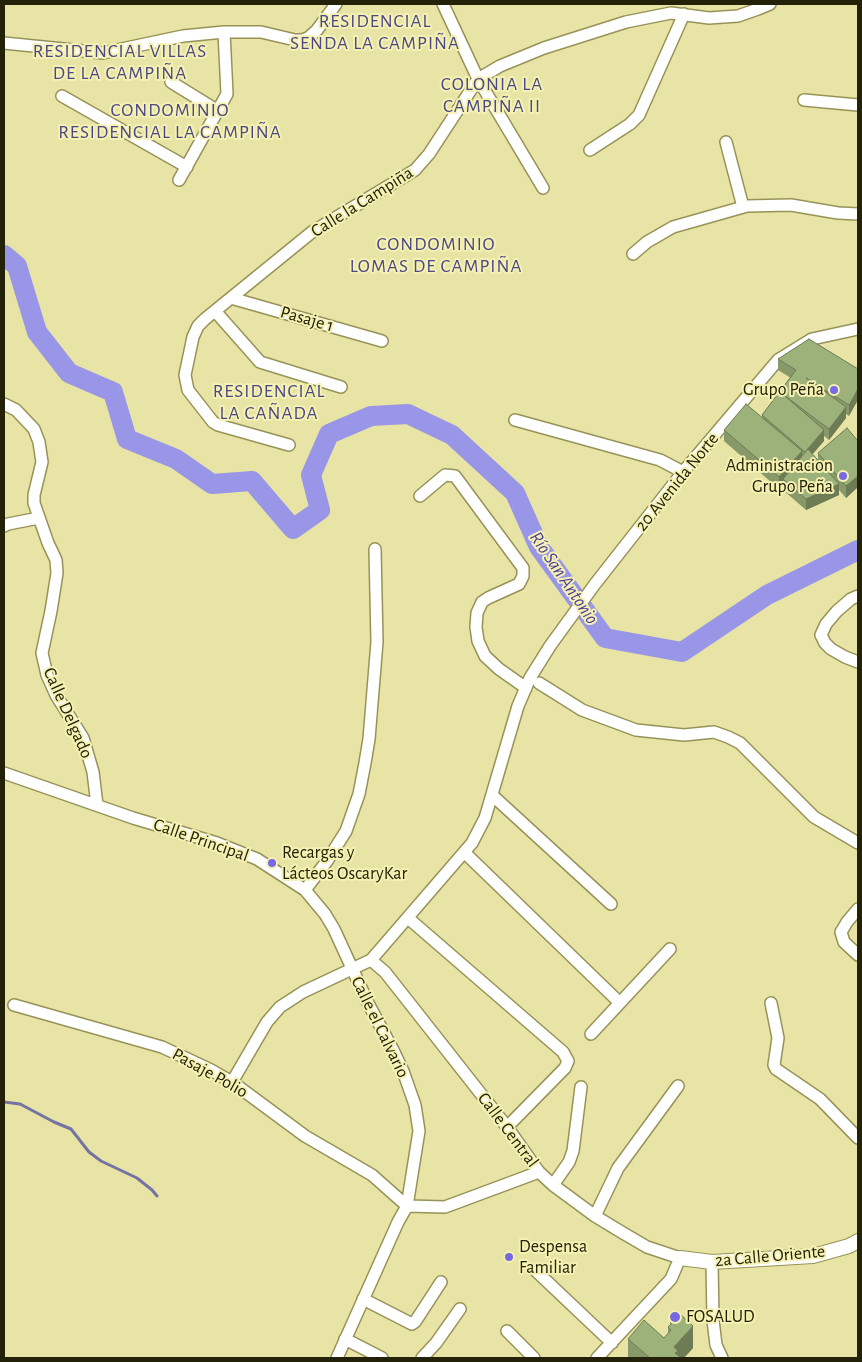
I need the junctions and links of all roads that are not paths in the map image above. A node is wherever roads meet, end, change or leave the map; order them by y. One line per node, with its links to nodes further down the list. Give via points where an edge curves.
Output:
1 (336, 4): 7 (street, via 317,30 302,40 261,32)
2 (442, 4): 9 (street)
3 (663, 4): 5 (street)
4 (770, 4): 6 (street, Calle la Campiña, via 738,16 709,18)
5 (671, 13): 6 (street, Calle la Campiña); 9 (street, Calle la Campiña, via 626,22 562,42 517,59)
6 (684, 14): 16 (street, via 638,115 630,124)
7 (224, 32): 8 (street, via 183,36 103,53); 14 (street, via 227,94)
8 (4, 43)
9 (478, 79): 19 (street); 23 (street, Calle la Campiña, via 415,170 312,232)
10 (171, 82): 14 (street)
11 (62, 96): 17 (street)
12 (804, 100): 13 (street)
13 (858, 105)
14 (218, 111): 17 (street)
15 (726, 142): 20 (street)
16 (590, 150)
17 (187, 167): 18 (street)
18 (179, 180)
19 (543, 188)
20 (743, 206): 21 (street, via 791,205); 22 (street, via 673,227)
21 (858, 214)
22 (633, 254)
23 (231, 298): 24 (street, Calle la Campiña); 26 (street, Pasaje 1)
24 (215, 311): 27 (street, via 260,362); 30 (street, Calle la Campiña, via 195,331 185,375 188,390 213,422)
25 (858, 329): 31 (street, 20 Avenida Norte, via 812,339 778,360)
26 (382, 341)
27 (341, 387)
28 (4, 404): 33 (street, Calle Delgado, via 16,410 34,429 39,442 42,462 34,503)
29 (515, 420): 31 (street, via 660,460)
30 (289, 445)
31 (683, 472): 38 (street, 20 Avenida Norte, via 550,646)
32 (420, 496): 38 (street, via 445,475 455,476 523,568 519,584 482,602 476,627 485,656 499,669)
33 (39, 518): 34 (street); 41 (street, Calle Delgado, via 56,560 57,572 42,653 56,695 83,738 93,772)
34 (4, 526)
35 (375, 549): 44 (street, via 377,642 370,739 346,831)
36 (858, 596): 37 (street, via 837,611 821,635 831,649)
37 (858, 662)
38 (532, 683): 40 (street, Calle el Calvario, via 516,714); 42 (street, via 582,710 636,730 684,735 714,732 728,737 740,743 814,818)
39 (4, 773): 41 (street, Calle Principal)
40 (492, 794): 43 (street, Calle el Calvario, via 480,831); 45 (street)
41 (97, 805): 44 (street, Calle Principal, via 234,849 257,859)
42 (858, 843)
43 (465, 853): 47 (street, Calle el Calvario); 52 (street)
44 (305, 890): 51 (street, Calle Principal, via 330,922)
45 (611, 904)
46 (858, 909): 49 (street, via 841,932 844,942)
47 (408, 918): 50 (street, Calle el Calvario); 59 (street, via 563,1052 568,1061 565,1068)
48 (670, 949): 52 (street)
49 (858, 955)
50 (371, 960): 51 (street, Calle el Calvario); 59 (street, Calle Central, via 384,972)
51 (352, 969): 56 (street, via 303,992 280,1007 267,1022); 63 (street, Calle el Calvario, via 394,1050 415,1105 419,1131)
52 (620, 1003): 55 (street)
53 (771, 1003): 60 (street, via 778,1038 776,1069 820,1099)
54 (14, 1005): 56 (street, Pasaje Polio, via 162,1047)
55 (591, 1034)
56 (232, 1082): 63 (street, Pasaje Polio, via 305,1136 372,1175)
57 (678, 1086): 64 (street, via 618,1168)
58 (581, 1087): 62 (street, via 573,1151)
59 (507, 1127): 61 (street, Calle Central)
60 (858, 1138)
61 (539, 1172): 62 (street, Calle Central); 63 (street, via 483,1197 445,1207)
62 (554, 1185): 64 (street, Calle Central)
63 (407, 1206): 70 (street, Calle el Calvario)
64 (595, 1216): 66 (street, Calle Central, via 647,1247)
65 (858, 1241): 67 (main road, 2a Calle Oriente, via 813,1256)
66 (680, 1258): 67 (main road, 2a Calle Oriente); 74 (street, via 671,1279)
67 (712, 1262): 80 (street, via 713,1320 716,1345)
68 (536, 1271): 74 (street)
69 (442, 1282): 70 (street, via 412,1324)
70 (363, 1299): 73 (street, Calle el Calvario)
71 (460, 1309): 77 (street)
72 (507, 1331): 78 (street)
73 (345, 1339): 75 (street, Calle el Calvario); 76 (street)
74 (612, 1342): 79 (street)
75 (337, 1358)
76 (382, 1358)
77 (422, 1358)
78 (534, 1358)
79 (598, 1358)
80 (722, 1358)

